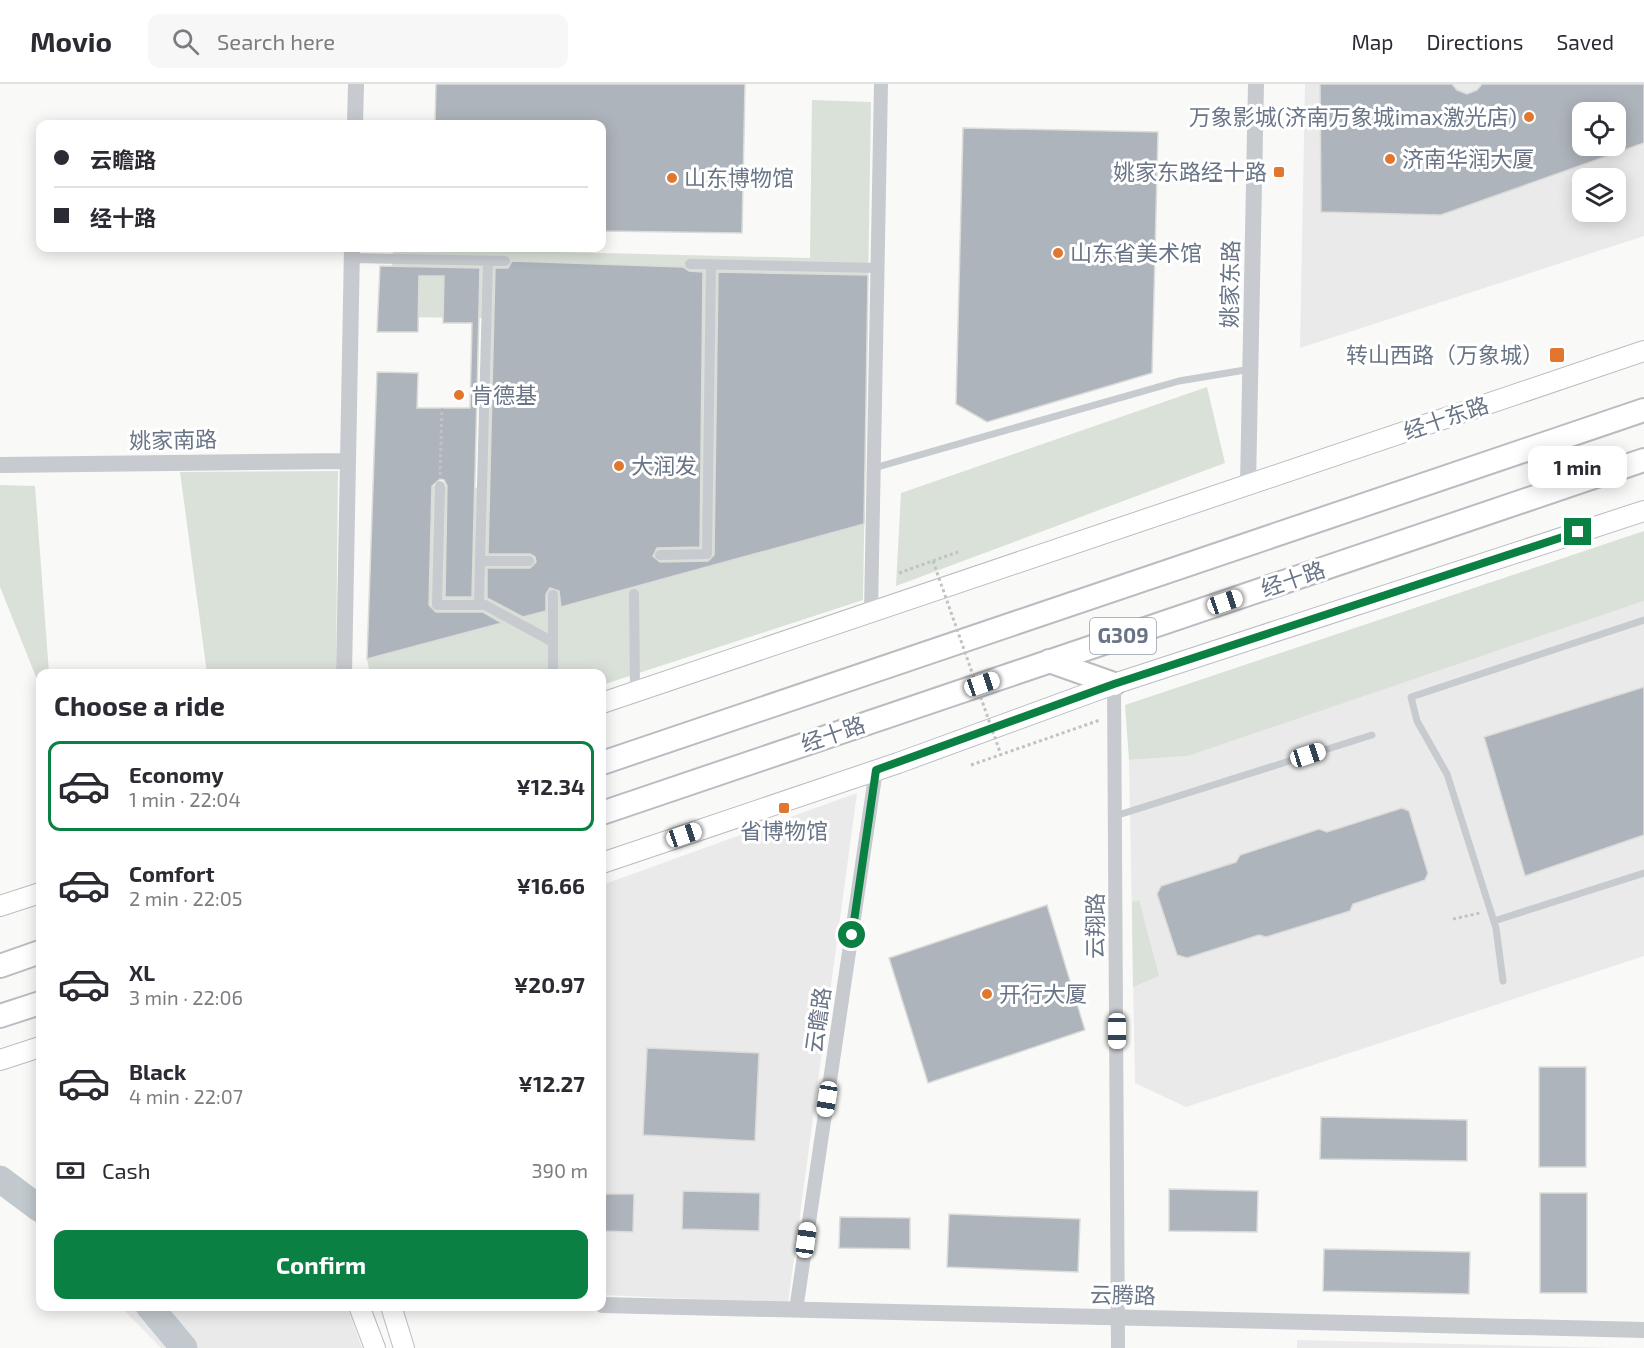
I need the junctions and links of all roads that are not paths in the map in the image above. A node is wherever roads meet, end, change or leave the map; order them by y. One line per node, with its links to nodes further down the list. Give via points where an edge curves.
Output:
1 (356, 84): 4 (street)
2 (881, 84): 10 (street)
3 (1257, 84): 12 (street, 姚家东路)
4 (355, 120)
5 (352, 253): 7 (street); 14 (street)
6 (488, 261): 22 (street)
7 (504, 261)
8 (690, 264): 9 (street)
9 (711, 264): 10 (street); 21 (street, via 707,554)
10 (878, 268): 17 (street)
11 (1644, 351): 18 (main road, 经十东路)
12 (1251, 369): 17 (lane, via 1179,381); 18 (street, 姚家东路)
13 (1644, 410): 37 (highway, G309)
14 (347, 460): 16 (street, 姚家南路); 31 (street)
15 (1644, 460): 30 (highway, 经十路 / G309)
16 (0, 465)
17 (874, 468): 27 (street)
18 (1248, 484): 27 (main road)
19 (440, 486): 26 (street, via 437,606)
20 (1644, 511): 33 (main road, 经十路)
21 (660, 555)
22 (480, 561): 23 (street); 26 (street)
23 (529, 561)
24 (634, 594): 34 (street)
25 (554, 595): 29 (street)
26 (480, 605): 29 (street)
27 (871, 612): 34 (main road)
28 (1644, 620): 45 (lane, via 1411,697 1417,721 1447,774)
29 (553, 642): 32 (street)
30 (1049, 661): 33 (highway); 39 (highway, 经十路 / G309)
31 (344, 669)
32 (553, 669)
33 (1114, 684): 38 (main road, 经十路); 40 (street, 云翔路)
34 (635, 691): 35 (main road)
35 (606, 702)
36 (1372, 735): 40 (lane)
37 (606, 761)
38 (876, 770): 41 (main road, 经十路); 56 (street, 云瞻路)
39 (606, 812)
40 (1115, 816): 57 (street, 云翔路)
41 (606, 862)
42 (1644, 873): 45 (lane)
43 (36, 893): 44 (main road)
44 (0, 906)
45 (1494, 921): 48 (lane)
46 (36, 953): 47 (highway)
47 (0, 966)
48 (1503, 981)
49 (36, 1004): 50 (highway)
50 (0, 1016)
51 (36, 1048): 52 (main road)
52 (0, 1060)
53 (606, 1305): 56 (street, 云腾路)
54 (360, 1311): 59 (main road)
55 (393, 1311): 60 (main road)
56 (796, 1311): 57 (street, 云腾路)
57 (1119, 1318): 58 (street, 云腾路); 61 (street, 云翔路)
58 (1644, 1330)
59 (375, 1348)
60 (404, 1348)
61 (1118, 1348)

